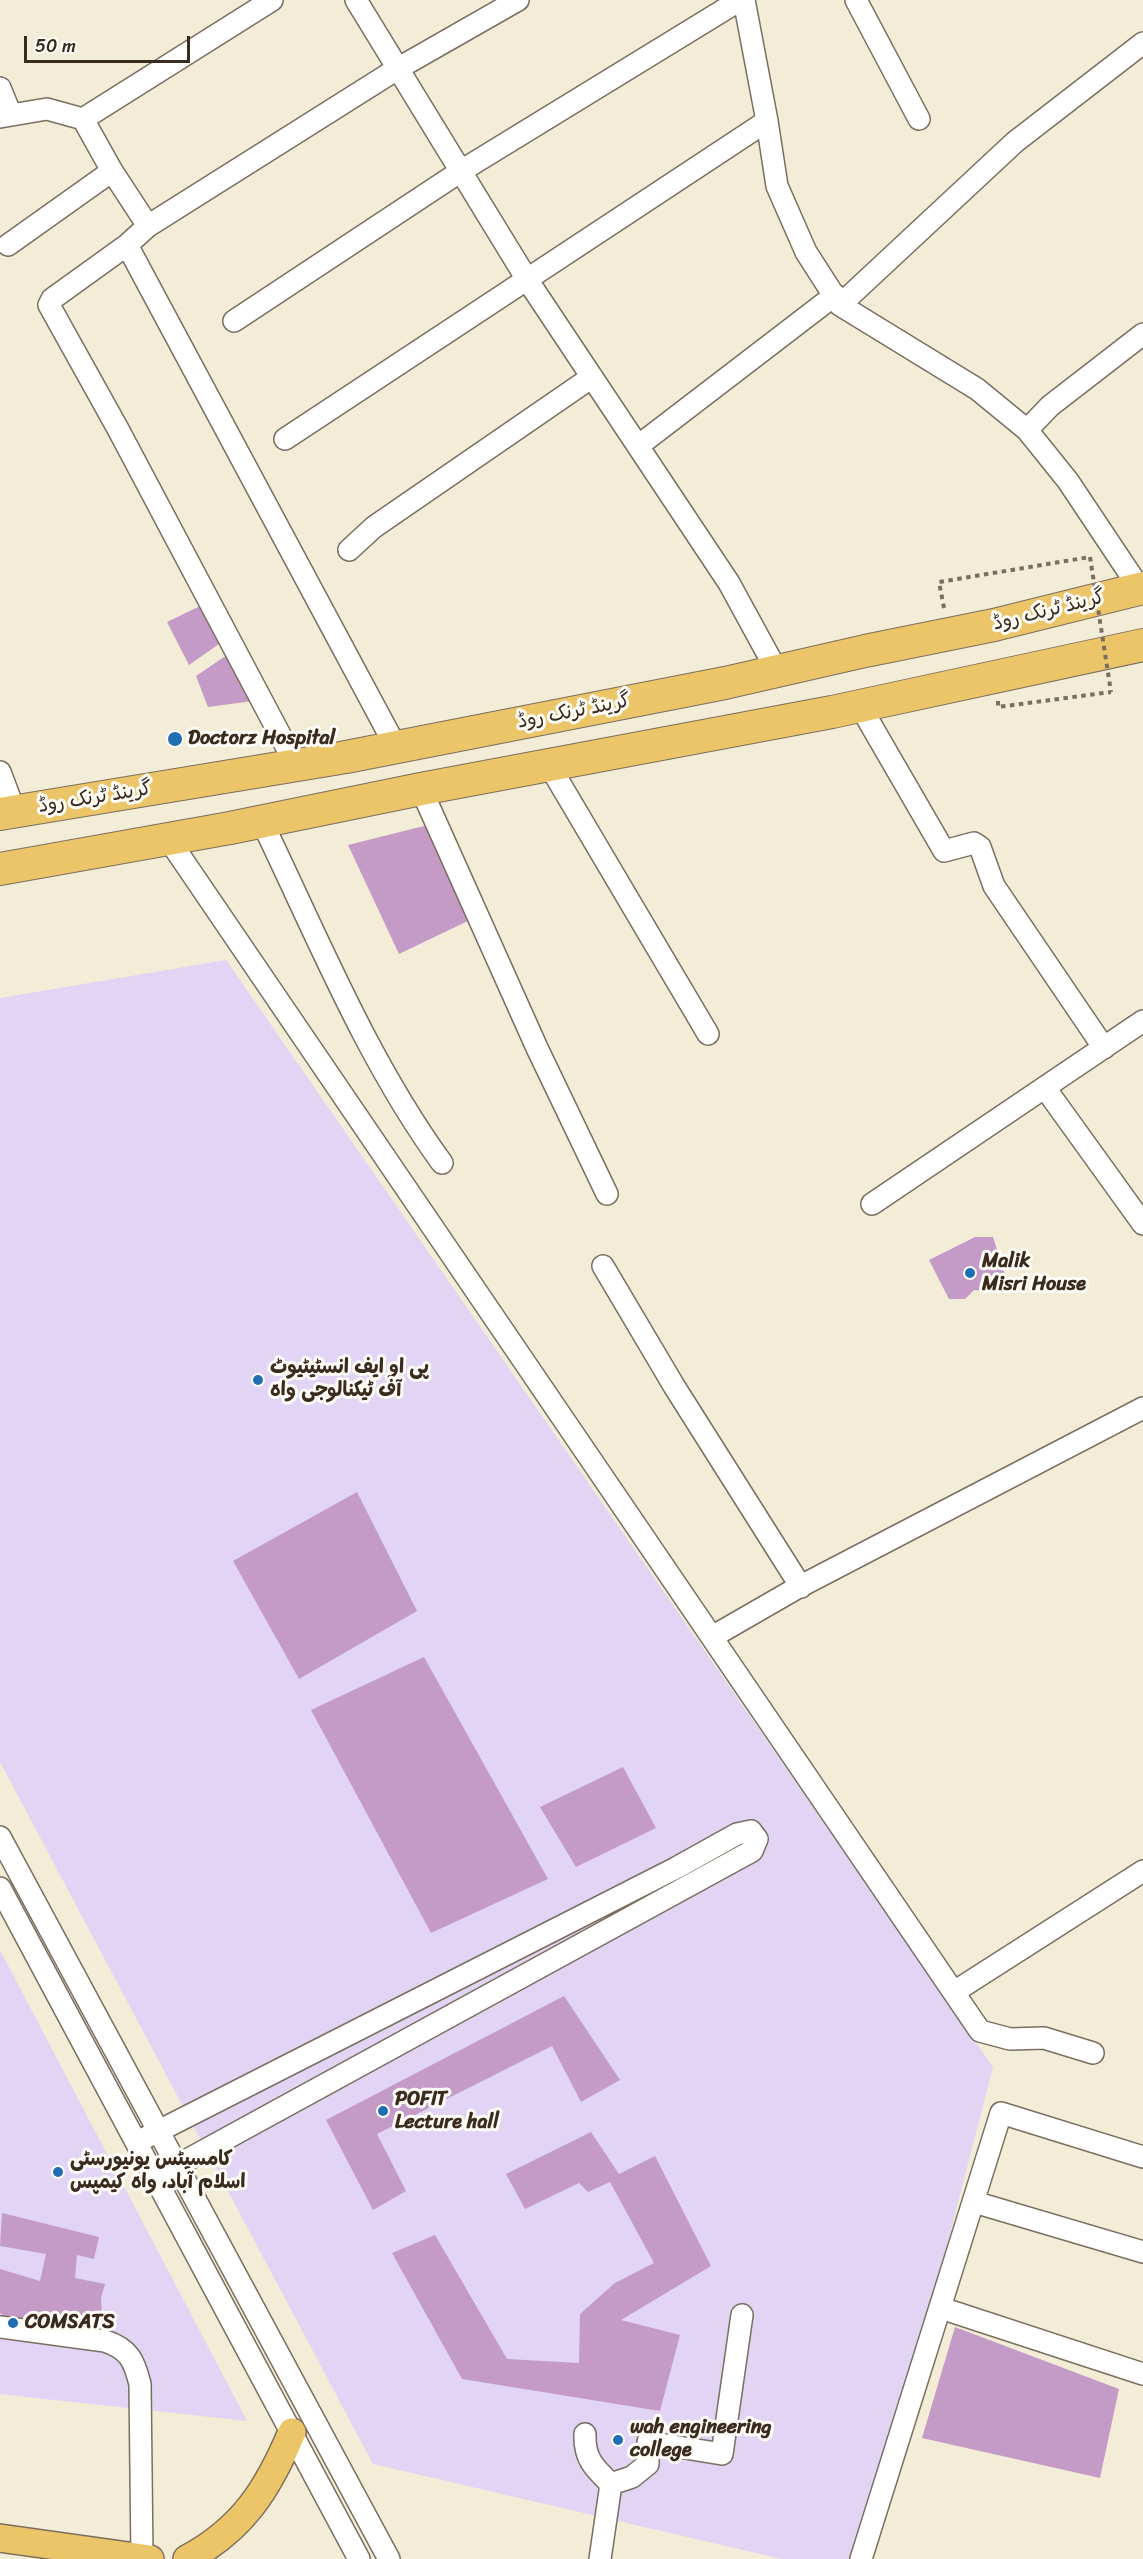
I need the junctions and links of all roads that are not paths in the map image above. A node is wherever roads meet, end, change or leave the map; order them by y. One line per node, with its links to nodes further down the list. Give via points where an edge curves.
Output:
1 (272, 0): 10 (street)
2 (356, 0): 7 (street)
3 (518, 0): 7 (street)
4 (742, 0): 12 (street); 14 (street)
5 (856, 0): 11 (street)
6 (1143, 43): 19 (street, via 1015,142)
7 (397, 69): 14 (street); 15 (street)
8 (0, 88): 9 (street)
9 (5, 116): 10 (street, via 47,109)
10 (83, 119): 13 (street)
11 (919, 119)
12 (767, 121): 18 (street); 19 (street, via 777,186 806,252)
13 (112, 171): 15 (street); 16 (street)
14 (461, 171): 18 (street); 20 (street)
15 (148, 226): 17 (street)
16 (8, 245)
17 (127, 245): 31 (street); 32 (street, via 49,305)
18 (528, 280): 22 (street); 24 (street)
19 (838, 300): 23 (street, via 977,389); 25 (street)
20 (234, 321)
21 (1143, 334): 23 (street, via 1050,406)
22 (592, 376): 25 (street); 26 (street, via 375,527)
23 (1027, 430): 27 (street, via 1068,481)
24 (285, 439)
25 (638, 446): 29 (street, via 729,583)
26 (349, 550)
27 (1142, 589): 29 (highway, گرینڈ ٹرنک روڈ)
28 (1143, 645): 30 (highway)
29 (777, 670): 31 (highway, گرینڈ ٹرنک روڈ)
30 (860, 706): 33 (highway); 42 (street, via 945,851 974,843 980,847 994,886)
31 (396, 747): 32 (highway, گرینڈ ٹرنک روڈ)
32 (296, 765): 36 (highway, گرینڈ ٹرنک روڈ)
33 (549, 765): 35 (highway); 41 (street)
34 (0, 772): 36 (street)
35 (421, 789): 37 (highway); 45 (street)
36 (7, 813)
37 (262, 822): 38 (highway); 44 (street, via 373,1052 416,1127)
38 (168, 840): 39 (highway); 51 (street)
39 (0, 869)
40 (1143, 1021): 42 (street)
41 (708, 1034)
42 (1104, 1048): 43 (street)
43 (1045, 1088): 46 (street); 47 (street)
44 (442, 1163)
45 (607, 1194)
46 (872, 1204)
47 (1143, 1224)
48 (603, 1266): 50 (street)
49 (1143, 1408): 50 (street)
50 (801, 1587): 51 (street)
51 (712, 1637): 55 (street)
52 (0, 1837): 57 (street)
53 (1143, 1871): 55 (street)
54 (0, 1888): 58 (street)
55 (954, 1992): 56 (street, via 980,2031 1010,2040 1044,2038)
56 (1094, 2053)
57 (157, 2130): 58 (street); 60 (street); 60 (street, via 737,1834 751,1831 757,1839 752,1851)
58 (137, 2142): 61 (street)
59 (1143, 2157): 62 (street, via 1001,2113)
60 (177, 2165): 61 (street); 68 (street)
61 (156, 2177): 68 (street)
62 (974, 2202): 63 (street); 64 (street)
63 (1143, 2252)
64 (941, 2308): 67 (street); 77 (street)
65 (742, 2315): 70 (street, via 722,2454 648,2442 648,2464 632,2477)
66 (0, 2327): 72 (street, via 105,2341 128,2353 140,2384)
67 (1143, 2374)
68 (302, 2426): 73 (main road, via 263,2493 238,2523); 74 (street); 75 (street)
69 (585, 2434): 70 (street, via 584,2450)
70 (611, 2484): 76 (street)
71 (0, 2538): 72 (main road)
72 (146, 2558)
73 (187, 2559)
74 (359, 2559)
75 (389, 2559)
76 (600, 2559)
77 (861, 2559)

